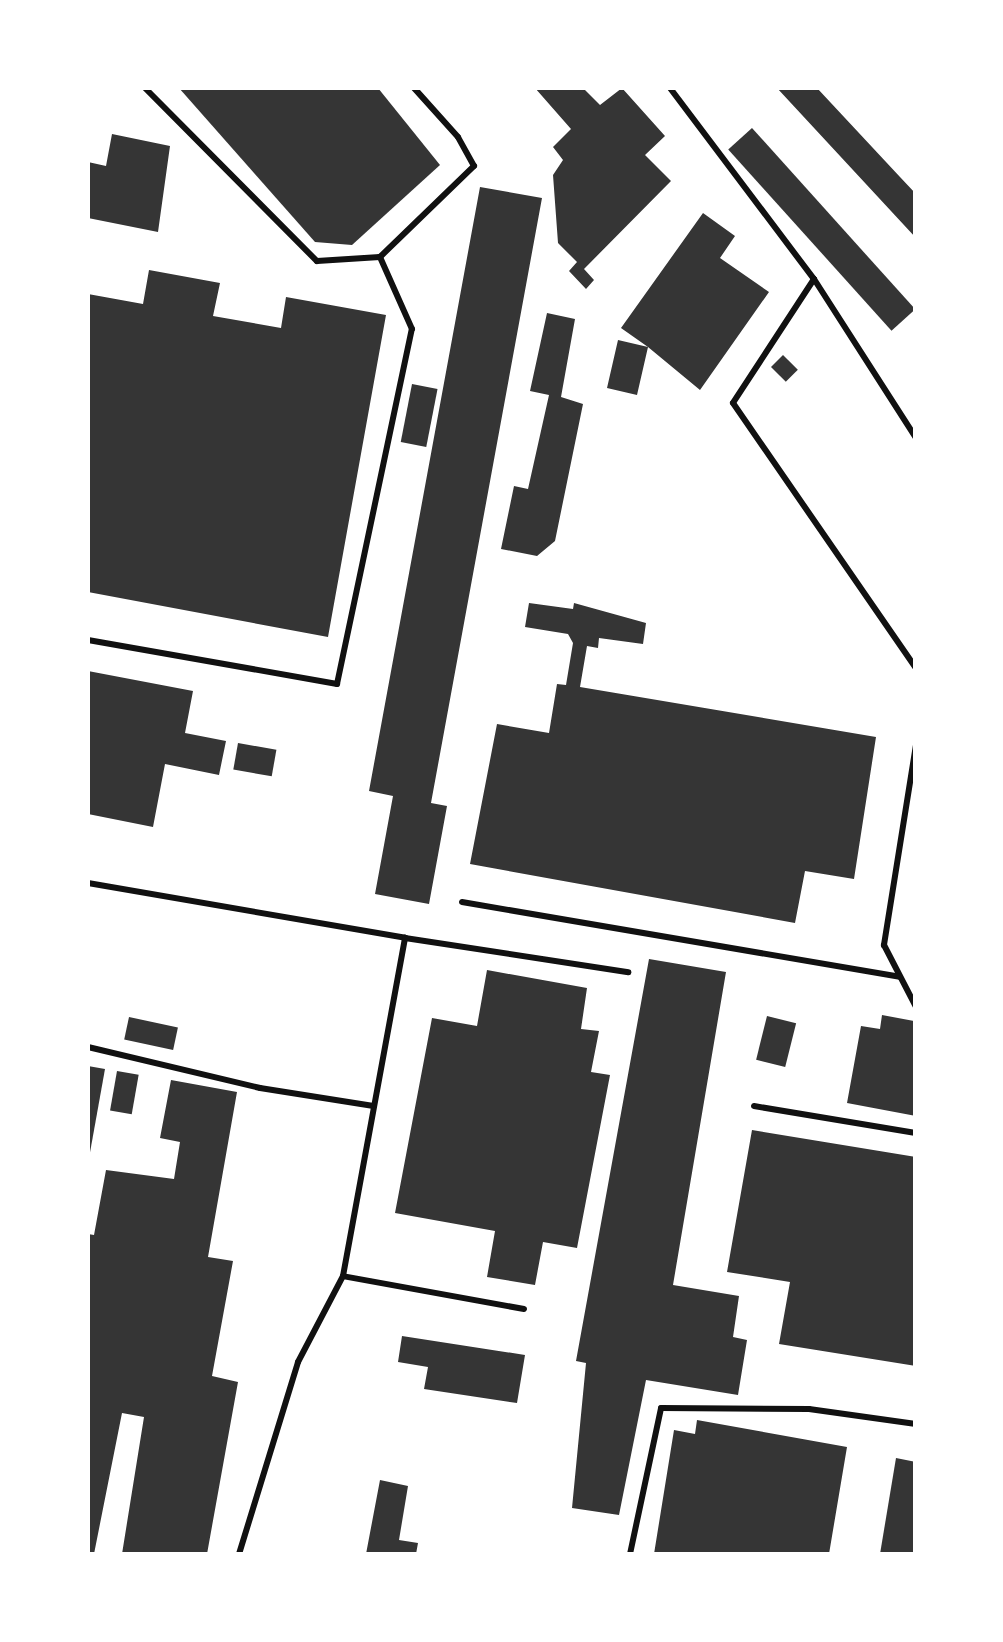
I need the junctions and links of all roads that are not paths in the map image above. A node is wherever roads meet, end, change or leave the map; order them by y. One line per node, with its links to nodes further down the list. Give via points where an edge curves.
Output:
1 (145, 88): 4 (lane, via 317,261)
2 (414, 88): 4 (lane, via 474,166)
3 (670, 88): 5 (lane)
4 (380, 258): 7 (lane, via 412,329 336,684)
5 (814, 279): 6 (lane); 8 (lane, via 733,403)
6 (916, 438)
7 (88, 640)
8 (916, 668)
9 (916, 745): 14 (lane, via 884,945)
10 (88, 883): 12 (lane)
11 (462, 902): 14 (lane)
12 (405, 938): 13 (lane); 17 (lane)
13 (628, 972)
14 (900, 977): 15 (lane)
15 (916, 1007)
16 (88, 1046): 17 (lane, via 227,1081)
17 (374, 1106): 20 (lane)
18 (754, 1106): 19 (lane)
19 (916, 1133)
20 (343, 1276): 21 (lane); 23 (lane, via 298,1362)
21 (524, 1309)
22 (916, 1424): 24 (lane, via 809,1409 660,1408)
23 (239, 1554)
24 (630, 1554)

